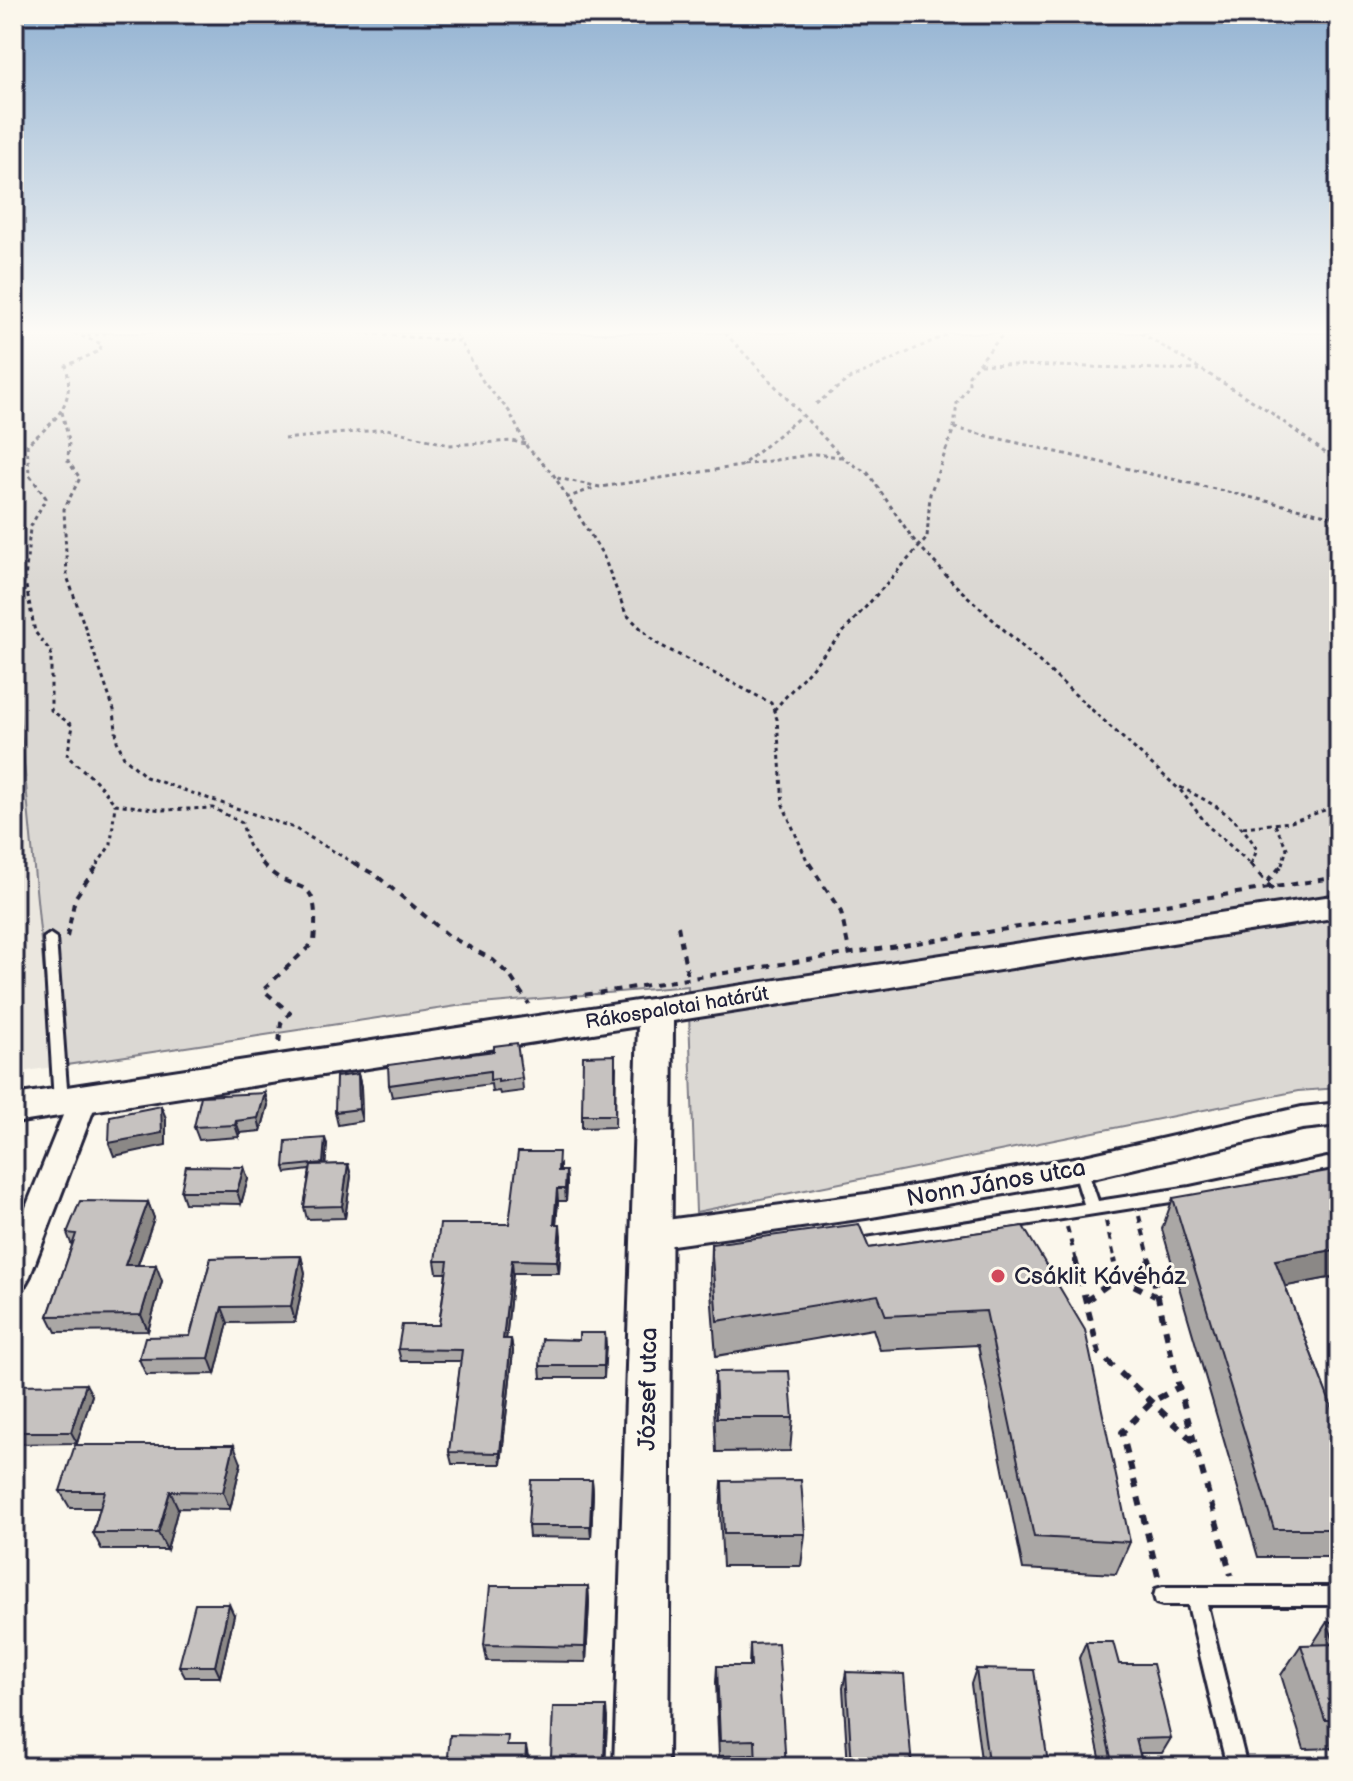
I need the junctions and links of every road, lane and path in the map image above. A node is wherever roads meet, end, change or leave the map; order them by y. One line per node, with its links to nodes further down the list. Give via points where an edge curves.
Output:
1 (58, 416): 20 (path, via 27,444 26,468 46,498 30,523 25,585 35,632 51,644 55,661 51,710 73,726 67,756)
2 (63, 416): 36 (path, via 68,461 80,478 64,509 67,576 114,710 114,732 125,763 146,777 294,828 377,876 449,936 493,960)
3 (512, 416): 9 (path)
4 (801, 416): 10 (path); 12 (path)
5 (955, 416): 7 (path)
6 (1276, 416): 11 (path)
7 (954, 428): 16 (path); 17 (path, via 930,494 927,538)
8 (284, 439): 9 (path, via 387,429 449,445)
9 (526, 444): 13 (path)
10 (841, 457): 12 (path, via 815,454); 17 (path, via 868,473)
11 (1339, 463)
12 (741, 466): 14 (path)
13 (554, 477): 14 (path); 15 (path)
14 (600, 487): 15 (path)
15 (566, 498): 18 (path, via 603,555 626,614 656,643 744,687)
16 (1339, 518)
17 (919, 545): 18 (path); 19 (path, via 955,585)
18 (774, 710): 32 (path, via 783,805 810,866 841,912)
19 (1171, 782): 23 (path, via 1231,813); 24 (path, via 1209,827)
20 (115, 804): 31 (path, via 111,844 75,898 69,934); 39 (path, via 163,810 213,808 242,823 248,845 270,872 306,888 317,908 314,942 263,990 290,1013 281,1023 279,1046)
21 (1339, 805): 22 (path)
22 (1275, 825): 23 (path); 26 (path, via 1289,846 1288,857)
23 (1243, 827): 24 (path, via 1257,850)
24 (1251, 864): 26 (path)
25 (1339, 877): 27 (path)
26 (1267, 882): 27 (path)
27 (1281, 901): 28 (street, Rákospalotai határút); 32 (street, Rákospalotai határút); 32 (path)
28 (1339, 906)
29 (678, 926): 33 (path)
30 (50, 938): 31 (lane)
31 (52, 956): 40 (lane)
32 (853, 967): 33 (path); 38 (street, Rákospalotai határút)
33 (688, 978): 34 (path)
34 (561, 999)
35 (545, 1002): 36 (path)
36 (529, 1004): 37 (path)
37 (515, 1007)
38 (656, 1011): 40 (street, Rákospalotai határút); 48 (street, József utca)
39 (294, 1043)
40 (73, 1100): 41 (street, Rákospalotai határút); 50 (street)
41 (14, 1109)
42 (1339, 1114): 44 (street, Nonn János utca)
43 (1327, 1164): 45 (lane)
44 (1080, 1169): 46 (lane); 48 (street, Nonn János utca, via 866,1206)
45 (1136, 1202): 46 (lane); 52 (path)
46 (1098, 1208): 47 (lane); 51 (path)
47 (1064, 1213): 49 (lane); 53 (path)
48 (651, 1235): 61 (street, József utca)
49 (844, 1247)
50 (14, 1276)
51 (1118, 1277): 52 (path); 53 (path)
52 (1157, 1297): 54 (path)
53 (1086, 1301): 55 (path, via 1099,1353)
54 (1179, 1387): 55 (path); 56 (path)
55 (1153, 1401): 56 (path); 57 (path, via 1122,1432)
56 (1194, 1442): 59 (path)
57 (1163, 1596): 58 (lane)
58 (1195, 1596): 59 (lane); 62 (lane)
59 (1237, 1596): 60 (lane)
60 (1339, 1596)
61 (641, 1767)
62 (1237, 1767)

